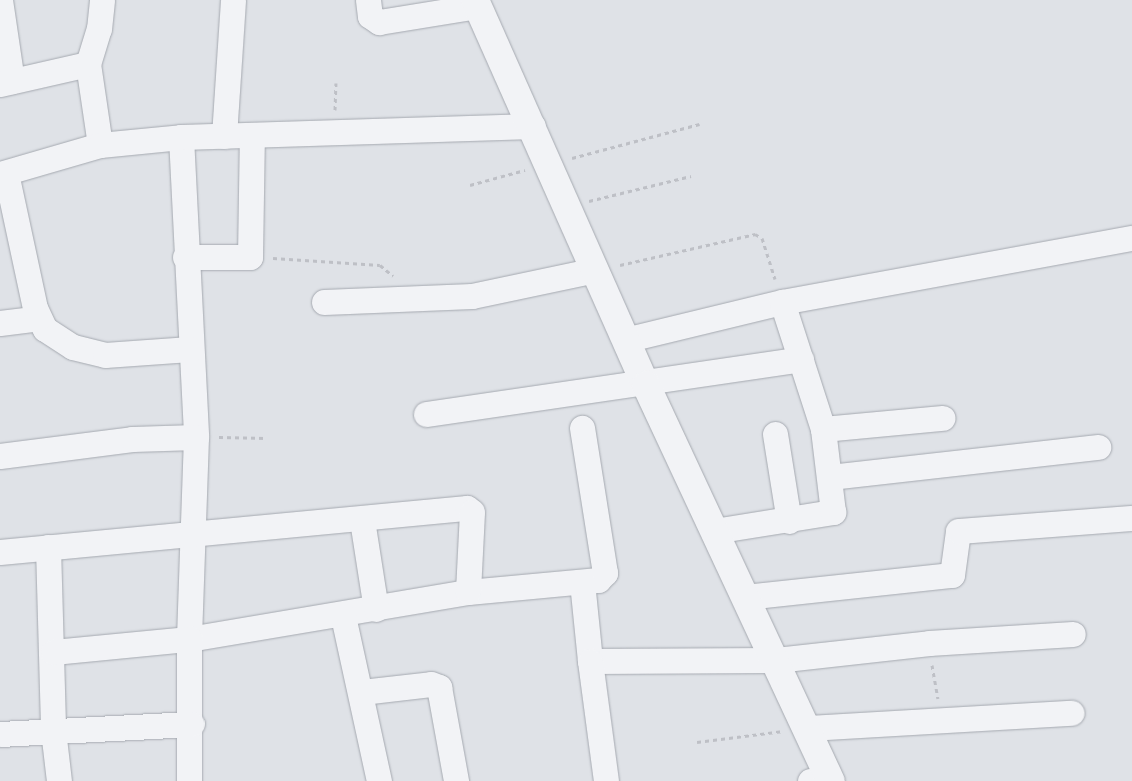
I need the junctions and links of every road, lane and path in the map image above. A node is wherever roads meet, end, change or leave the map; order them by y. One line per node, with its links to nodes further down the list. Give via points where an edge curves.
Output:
1 (0, 0): 7 (street)
2 (102, 0): 6 (street, via 100,29)
3 (234, 0): 10 (street)
4 (368, 0): 5 (street, via 370,16 379,22)
5 (477, 3): 9 (street)
6 (88, 64): 7 (street); 13 (street)
7 (6, 83)
8 (700, 124): 14 (path)
9 (533, 126): 11 (street); 14 (street)
10 (224, 136): 11 (street); 12 (street)
11 (252, 136): 22 (street)
12 (181, 137): 13 (street); 21 (street)
13 (100, 145): 15 (street)
14 (549, 164): 17 (path); 18 (street)
15 (3, 174): 19 (street)
16 (691, 176): 18 (path)
17 (470, 185)
18 (567, 206): 23 (street)
19 (9, 230): 27 (street)
20 (1132, 238): 26 (street)
21 (185, 257): 22 (street); 30 (street)
22 (250, 257): 24 (path, via 380,265 390,271)
23 (595, 270): 24 (street, via 472,296); 26 (path, via 758,234); 29 (street)
24 (407, 300): 25 (street)
25 (324, 302)
26 (782, 302): 29 (street); 31 (street)
27 (38, 318): 28 (street); 30 (street, via 56,339 95,354)
28 (0, 323)
29 (625, 340): 32 (street)
30 (190, 349): 38 (street)
31 (801, 359): 32 (street); 36 (street)
32 (646, 385): 33 (street); 46 (street)
33 (426, 414)
34 (942, 418): 36 (street)
35 (582, 428): 50 (street, via 605,573 598,580)
36 (823, 429): 42 (street)
37 (775, 434): 45 (street)
38 (196, 436): 39 (path); 41 (street, via 132,438); 47 (street)
39 (266, 438)
40 (1098, 447): 42 (street)
41 (1, 451)
42 (830, 477): 45 (street, via 833,512)
43 (1132, 518): 52 (street, via 958,531 952,575)
44 (362, 520): 47 (street); 51 (street, via 470,509); 53 (street)
45 (789, 521): 46 (street)
46 (714, 530): 52 (street)
47 (192, 531): 48 (street); 56 (street)
48 (48, 547): 49 (street); 58 (street)
49 (0, 552)
50 (582, 582): 51 (street); 60 (street)
51 (468, 592): 53 (street)
52 (745, 597): 59 (street)
53 (376, 609): 54 (street)
54 (343, 616): 56 (street); 61 (street)
55 (1073, 634): 57 (street)
56 (189, 639): 58 (street); 64 (street)
57 (929, 643): 59 (street); 63 (path)
58 (53, 652): 66 (street)
59 (776, 660): 60 (street); 65 (street)
60 (590, 661): 73 (street)
61 (362, 692): 71 (street); 72 (street, via 431,684 439,687)
62 (1072, 713): 63 (street)
63 (941, 719): 65 (street)
64 (192, 724): 66 (street); 70 (street)
65 (808, 728): 68 (path); 75 (street)
66 (53, 730): 67 (street); 69 (street)
67 (0, 734)
68 (697, 742)
69 (59, 781)
70 (189, 781)
71 (379, 781)
72 (456, 781)
73 (606, 781)
74 (810, 781): 75 (street)
75 (831, 781)

